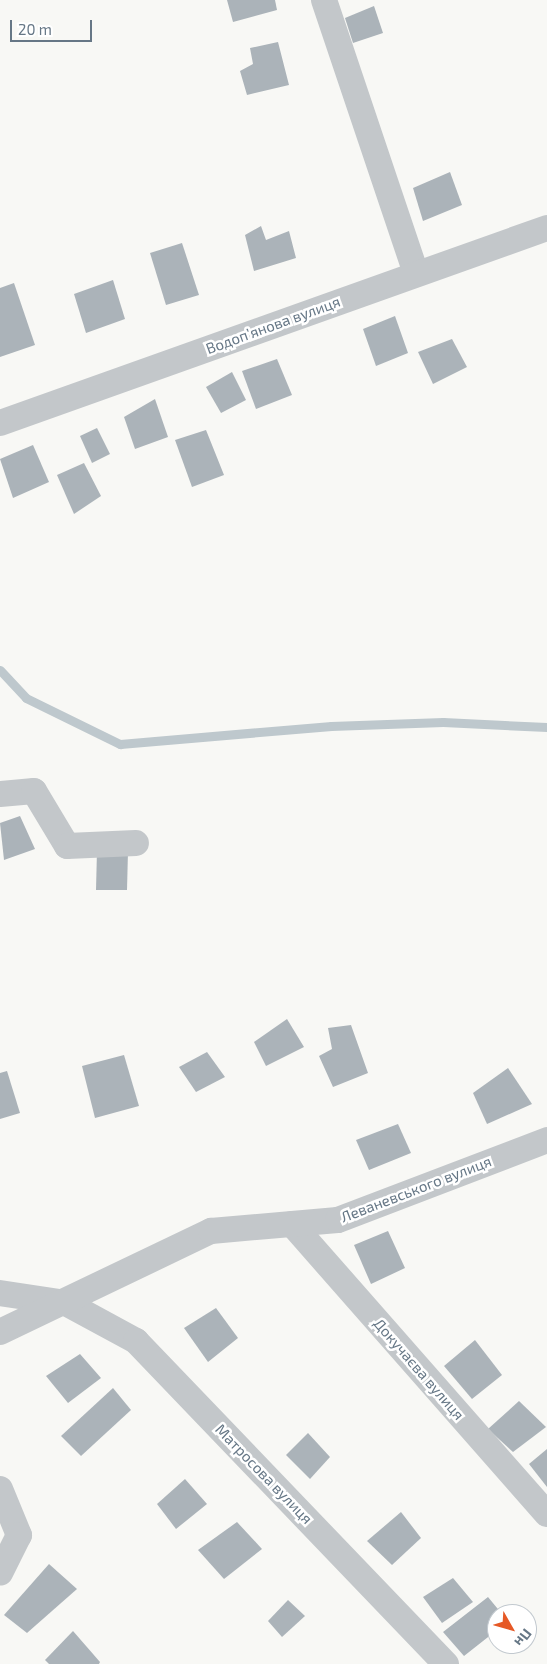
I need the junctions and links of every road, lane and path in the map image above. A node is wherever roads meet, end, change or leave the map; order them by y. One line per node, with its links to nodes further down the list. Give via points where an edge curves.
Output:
1 (324, 0): 3 (street)
2 (547, 228): 3 (street, Водоп’янова вулиця)
3 (416, 274): 4 (street, Водоп’янова вулиця)
4 (0, 423)
5 (0, 794): 6 (street, via 34,791 67,846)
6 (136, 843)
7 (547, 1140): 8 (street, Леваневського вулиця, via 338,1220)
8 (292, 1224): 10 (street, Леваневського вулиця, via 211,1231); 13 (street, Докучаєва вулиця)
9 (0, 1293): 10 (street)
10 (66, 1303): 11 (street, Леваневського вулиця); 15 (street, Матросова вулиця, via 136,1340)
11 (0, 1332)
12 (0, 1489): 14 (street, via 19,1535)
13 (547, 1514)
14 (0, 1573)
15 (446, 1664)

